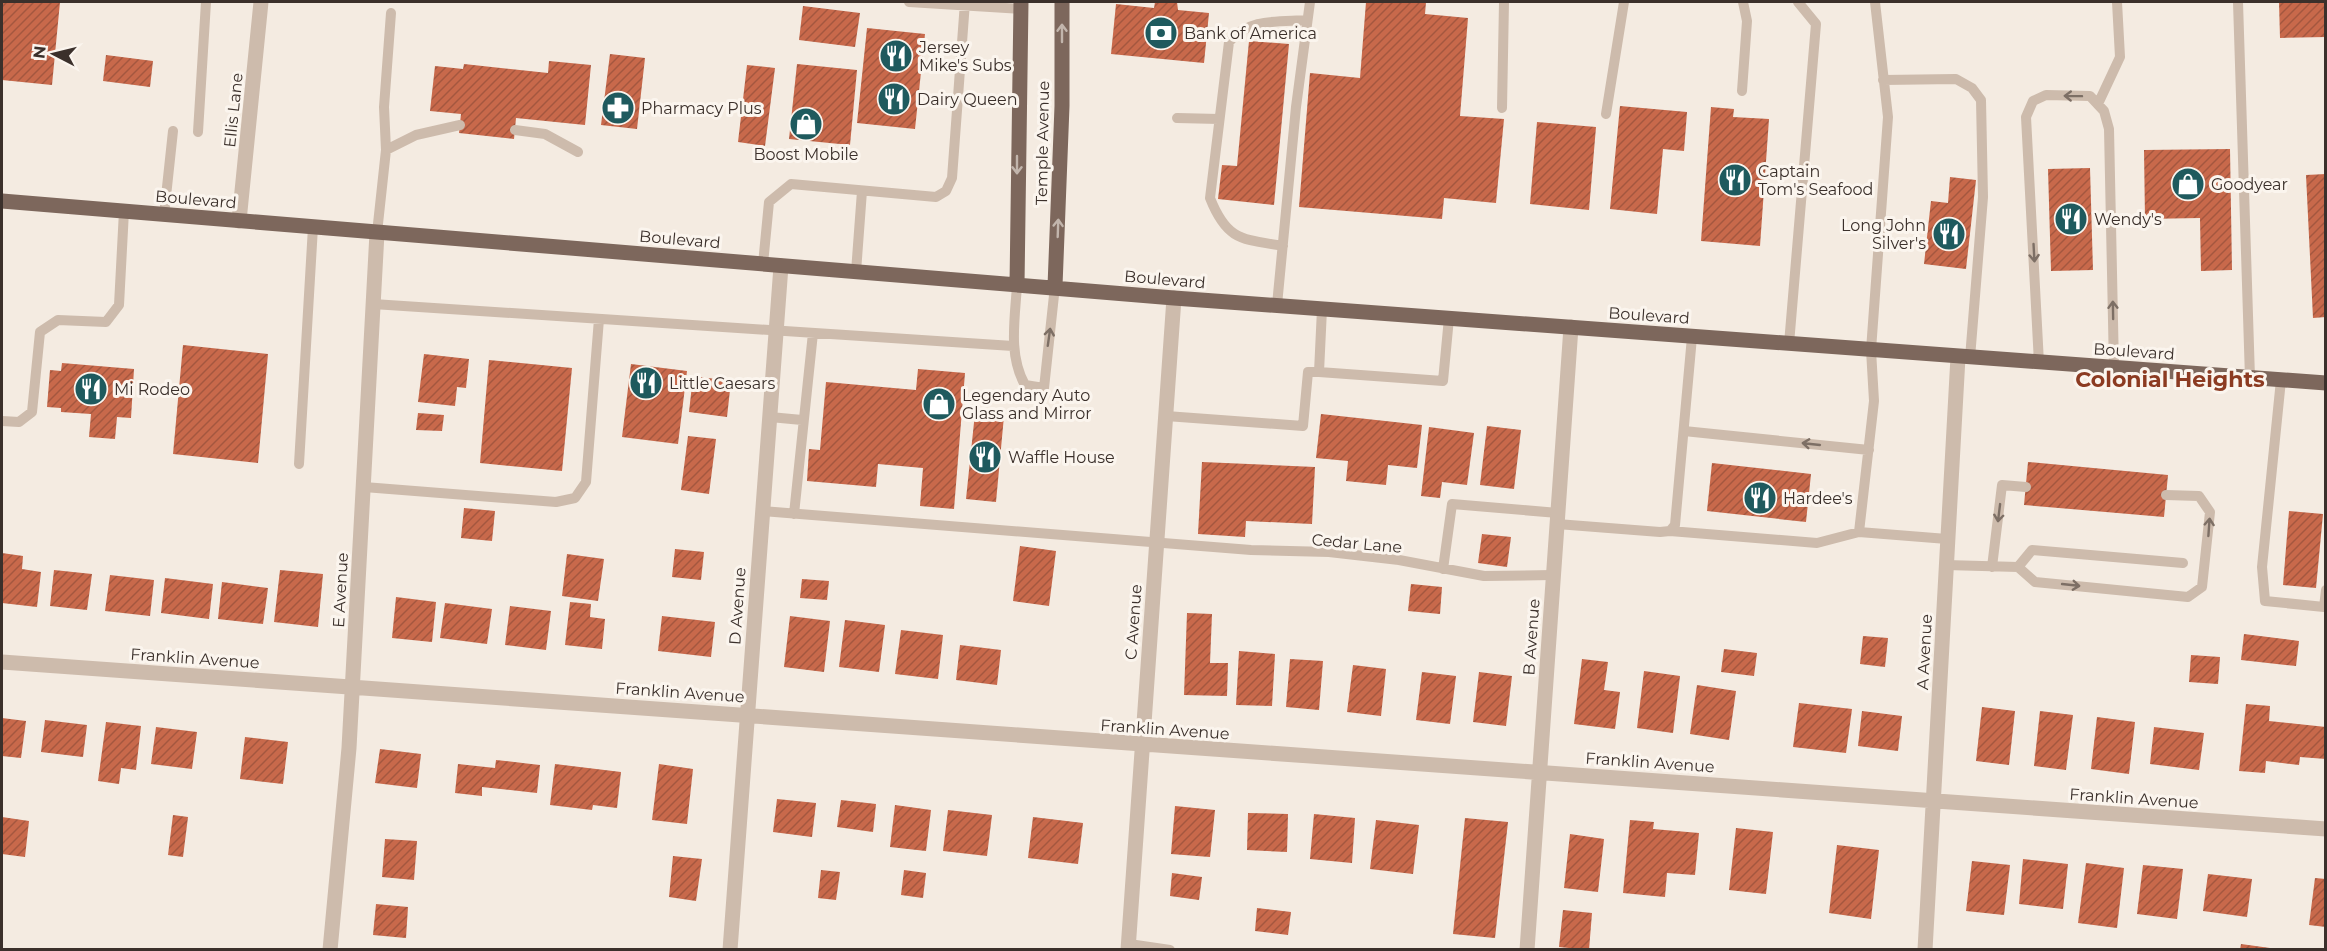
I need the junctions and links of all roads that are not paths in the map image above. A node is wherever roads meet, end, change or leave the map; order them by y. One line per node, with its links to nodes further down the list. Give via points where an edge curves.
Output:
1 (206, 2): 27 (lane)
2 (261, 2): 34 (street, Ellis Lane)
3 (909, 2): 13 (lane)
4 (1062, 2): 42 (main road, Temple Avenue, one-way to 4)
5 (1310, 2): 16 (lane)
6 (1504, 2): 20 (lane)
7 (1624, 2): 21 (lane)
8 (1743, 2): 18 (lane, via 1747,21)
9 (1798, 2): 53 (lane, via 1816,24)
10 (1875, 2): 17 (lane)
11 (2117, 2): 19 (lane, via 2120,57)
12 (2238, 2): 60 (lane)
13 (965, 3): 14 (lane); 30 (lane, via 952,178 946,191 936,197)
14 (1021, 5): 41 (main road, Temple Avenue, one-way to 41)
15 (391, 13): 28 (lane, via 384,107)
16 (1307, 20): 23 (lane, via 1262,23 1240,30 1229,42); 37 (lane)
17 (1884, 80): 55 (lane, via 1888,117); 56 (lane, via 1956,79 1972,88 1981,100 1983,197)
18 (1742, 91)
19 (2098, 104): 57 (lane, one-way to 57, via 2090,96 2046,95 2033,101 2026,117); 58 (lane, one-way to 19, via 2109,129)
20 (1502, 108)
21 (1606, 114)
22 (1177, 118): 23 (lane)
23 (1220, 119): 37 (lane, via 1210,198 1219,220 1241,238)
24 (460, 125): 28 (lane, via 416,135)
25 (515, 130): 29 (lane, via 545,134)
26 (173, 131): 33 (lane)
27 (198, 132)
28 (386, 150): 36 (lane)
29 (578, 152)
30 (862, 191): 38 (lane, via 791,184 769,201); 40 (lane)
31 (2, 201): 32 (main road, Boulevard)
32 (124, 212): 33 (main road, Boulevard); 66 (lane, via 119,305 106,322 58,321 40,332 32,412 19,422)
33 (164, 215): 34 (main road, Boulevard)
34 (239, 221): 35 (main road, Boulevard)
35 (313, 227): 36 (main road, Boulevard); 69 (lane)
36 (377, 233): 38 (main road, Boulevard); 44 (street, E Avenue)
37 (1283, 246): 45 (lane)
38 (762, 264): 39 (main road, Boulevard)
39 (781, 266): 40 (main road, Boulevard); 50 (street, D Avenue)
40 (856, 272): 41 (main road, Boulevard)
41 (1017, 285): 42 (main road, Boulevard); 54 (lane)
42 (1055, 286): 43 (main road, Boulevard); 54 (lane, one-way to 42, via 1016,370 1025,385 1044,388)
43 (1174, 298): 45 (main road, Boulevard); 63 (street, C Avenue)
44 (374, 304): 48 (lane); 71 (street, E Avenue)
45 (1277, 305): 46 (main road, Boulevard)
46 (1322, 309): 47 (main road, Boulevard); 59 (lane)
47 (1449, 318): 49 (main road, Boulevard); 59 (lane, via 1443,381)
48 (599, 319): 50 (lane); 71 (lane, via 586,482 575,498 556,502)
49 (1570, 327): 52 (main road, Boulevard); 75 (street, B Avenue)
50 (776, 330): 51 (lane); 64 (street, D Avenue)
51 (813, 333): 54 (lane); 65 (lane)
52 (1692, 337): 53 (main road, Boulevard); 67 (lane)
53 (1790, 344): 55 (main road, Boulevard)
54 (1013, 346)
55 (1871, 350): 56 (main road, Boulevard); 68 (lane, via 1874,401)
56 (1964, 357): 57 (main road, Boulevard); 78 (street, A Avenue)
57 (2039, 363): 58 (main road, Boulevard)
58 (2115, 368): 60 (main road, Boulevard)
59 (1319, 372): 63 (lane, via 1308,372 1303,426)
60 (2250, 378): 61 (main road, Boulevard)
61 (2281, 380): 62 (main road, Boulevard); 86 (lane, via 2262,567 2265,601 2324,607)
62 (2325, 383)
63 (1166, 416): 79 (street, C Avenue)
64 (770, 417): 65 (lane); 73 (street, D Avenue)
65 (802, 420): 74 (lane)
66 (2, 421)
67 (1683, 431): 68 (lane, one-way to 67); 76 (lane, via 1675,525)
68 (1869, 450): 77 (lane)
69 (299, 464)
70 (2026, 487): 82 (lane, one-way to 82, via 2002,485)
71 (364, 488): 88 (street, E Avenue)
72 (2166, 495): 83 (lane, one-way to 72, via 2035,582 2188,597 2202,587 2210,512 2199,496)
73 (762, 511): 74 (lane, Cedar Lane); 89 (street, D Avenue)
74 (794, 514): 79 (lane, Cedar Lane)
75 (1557, 519): 76 (lane); 84 (lane, via 1452,504); 85 (street, B Avenue)
76 (1670, 531): 77 (lane, via 1817,543)
77 (1859, 532): 78 (lane)
78 (1947, 539): 81 (street, A Avenue)
79 (1157, 543): 84 (lane, Cedar Lane, via 1329,552); 90 (street, C Avenue)
80 (2183, 563): 83 (lane, via 2032,550)
81 (1946, 565): 82 (lane); 92 (street, A Avenue)
82 (1992, 567): 83 (lane)
83 (2018, 567)
84 (1443, 569): 85 (lane, Cedar Lane, via 1484,576)
85 (1554, 575): 91 (street, B Avenue)
86 (2325, 590)
87 (2, 662): 88 (street, Franklin Avenue)
88 (352, 687): 89 (street, Franklin Avenue); 95 (street, E Avenue)
89 (746, 715): 90 (street, Franklin Avenue); 96 (street, D Avenue)
90 (1142, 745): 91 (street, Franklin Avenue); 94 (street, C Avenue)
91 (1540, 772): 92 (street, Franklin Avenue); 98 (street, B Avenue)
92 (1934, 801): 93 (street, Franklin Avenue); 99 (street, A Avenue)
93 (2325, 829)
94 (1128, 947): 97 (lane)
95 (330, 950)
96 (730, 950)
97 (1170, 950)
98 (1527, 950)
99 (1925, 950)

